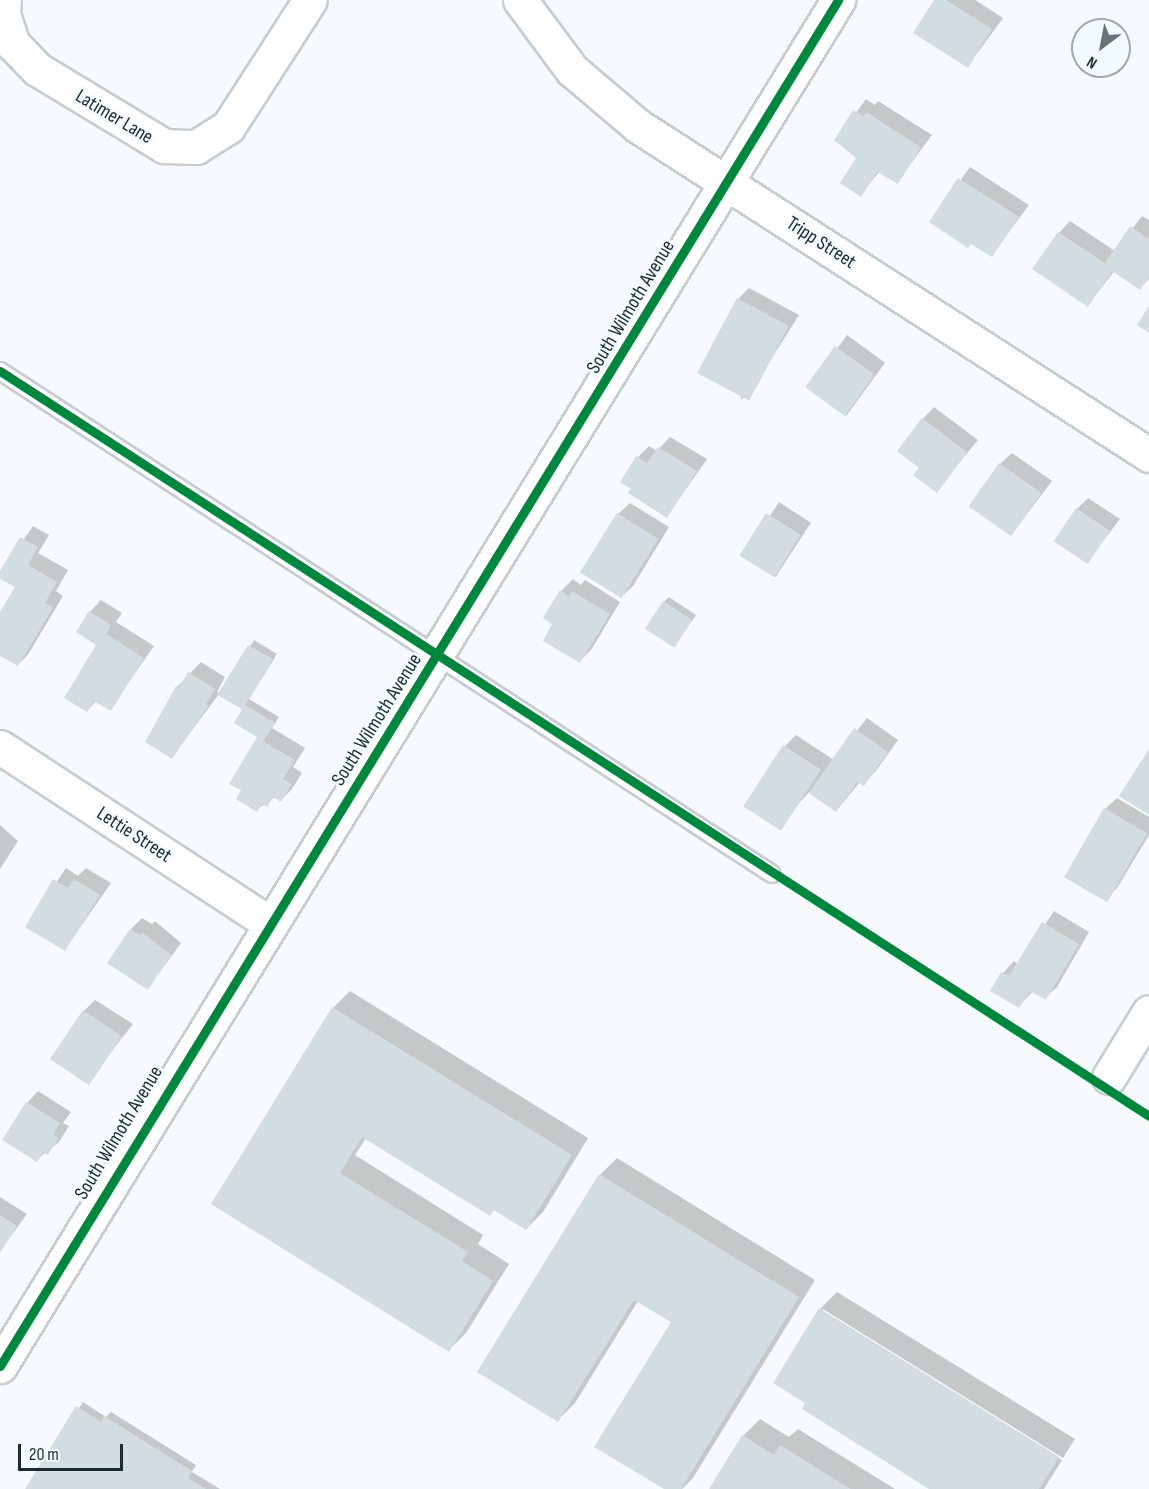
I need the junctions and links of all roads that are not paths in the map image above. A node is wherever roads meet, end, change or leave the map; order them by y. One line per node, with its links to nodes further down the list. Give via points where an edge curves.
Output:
1 (4, 0): 2 (street, Latimer Lane, via 3,14 13,44 37,69 164,146 196,147 228,127)
2 (310, 0)
3 (520, 0): 5 (street, Tripp Street, via 572,70 601,98)
4 (838, 0): 5 (street, South Wilmoth Avenue)
5 (727, 184): 7 (street, Tripp Street); 8 (street, South Wilmoth Avenue)
6 (0, 371): 8 (lane)
7 (1149, 455)
8 (438, 656): 10 (lane); 11 (street, South Wilmoth Avenue)
9 (0, 747): 11 (street, Lettie Street)
10 (772, 874)
11 (269, 923): 14 (street, South Wilmoth Avenue)
12 (1149, 1012): 13 (street)
13 (1109, 1077)
14 (0, 1366)

